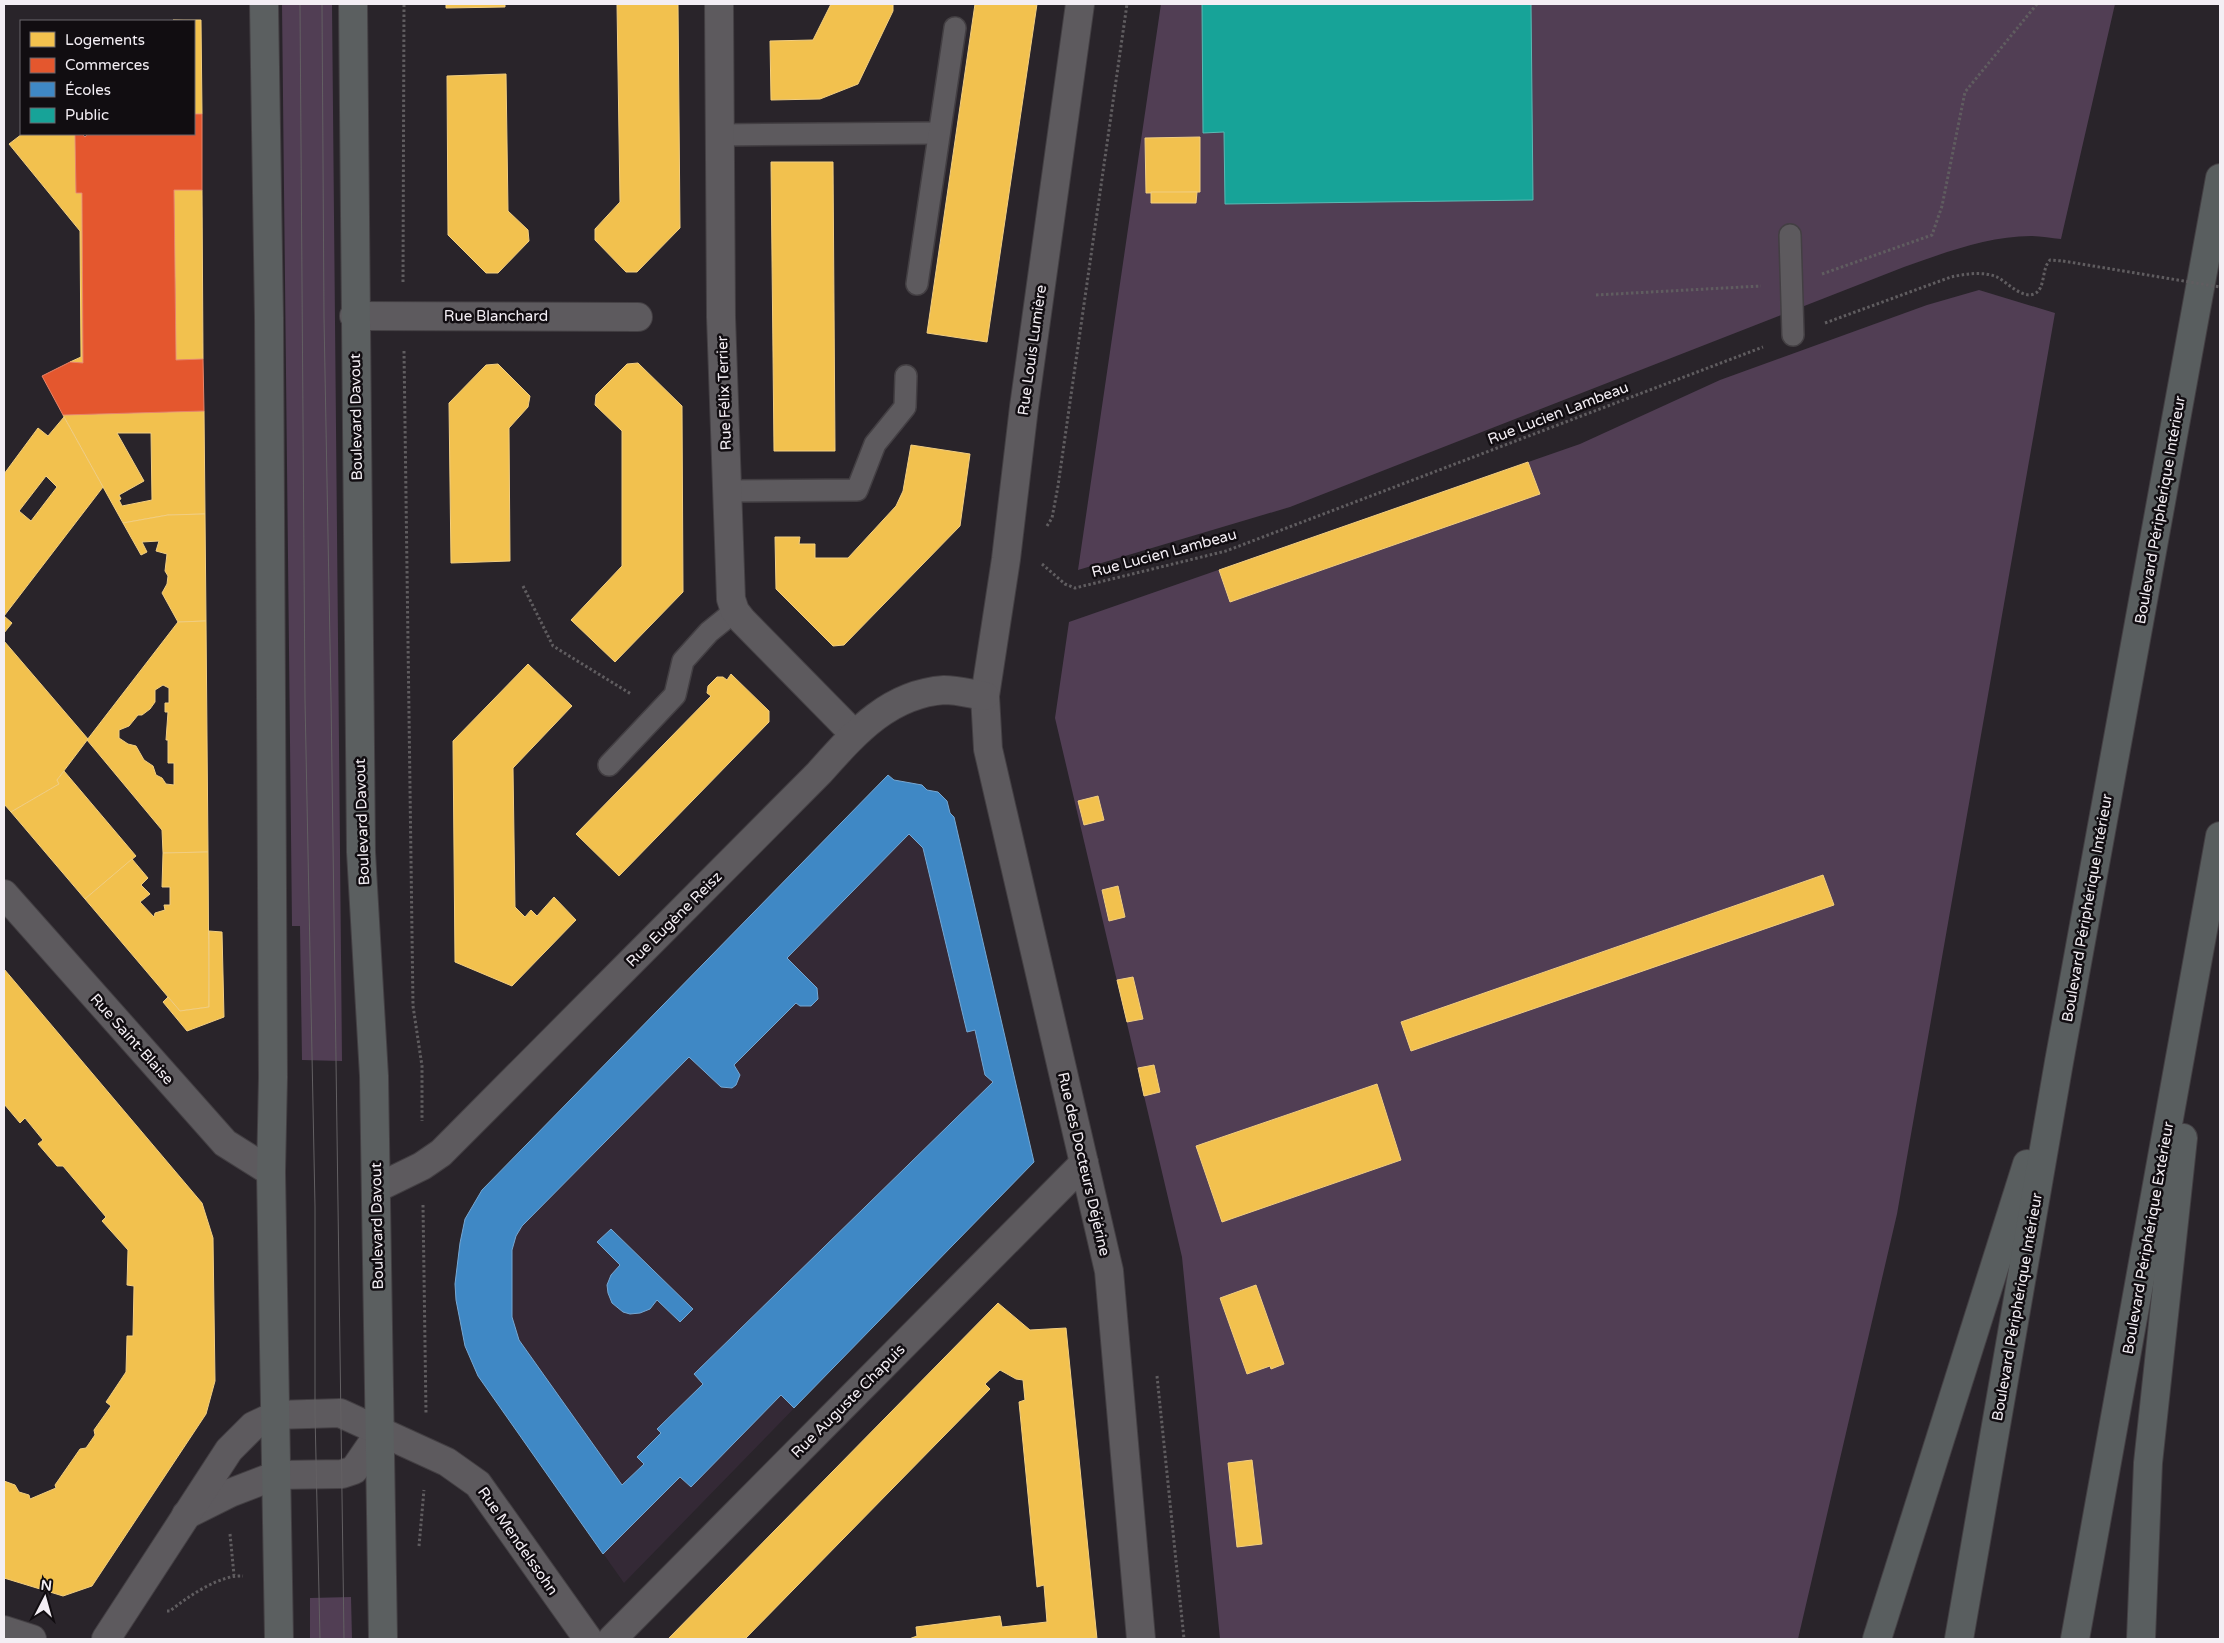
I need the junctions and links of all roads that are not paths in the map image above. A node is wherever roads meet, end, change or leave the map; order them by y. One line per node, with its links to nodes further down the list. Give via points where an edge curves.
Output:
1 (264, 4): 25 (main road, via 269,318)
2 (353, 4): 11 (main road, Boulevard Davout)
3 (719, 4): 7 (street, Rue Félix Terrier)
4 (1080, 4): 17 (street, Rue Louis Lumière)
5 (955, 28): 6 (lane)
6 (939, 132): 7 (lane); 10 (lane)
7 (720, 135): 15 (street, Rue Félix Terrier, via 721,317)
8 (2220, 178): 23 (highway, Boulevard Périphérique Intérieur)
9 (1790, 235): 13 (lane)
10 (917, 284)
11 (354, 316): 12 (street, Rue Blanchard); 26 (main road, Boulevard Davout, via 361,852)
12 (638, 317)
13 (1793, 335)
14 (906, 376): 15 (lane, via 905,407 875,444 857,490)
15 (727, 491): 16 (street, Rue Félix Terrier, via 731,599)
16 (735, 611): 18 (street); 19 (lane, via 709,632 682,661 675,695)
17 (986, 696): 18 (street, Rue Eugène Reisz, via 945,690 922,693 887,707); 24 (street, Rue des Docteurs Déjérine, via 988,749)
18 (854, 734): 26 (street, Rue Eugène Reisz, via 441,1153)
19 (609, 764)
20 (2220, 836): 22 (highway, Boulevard Périphérique Extérieur)
21 (4, 894): 25 (street, Rue Saint-Blaise, via 224,1143)
22 (2209, 907): 41 (highway, Boulevard Périphérique Extérieur); 42 (highway, via 2148,1464)
23 (2059, 1062): 39 (highway); 40 (highway, Boulevard Périphérique Intérieur)
24 (1084, 1162): 37 (street, Rue Auguste Chapuis); 38 (street, Rue des Docteurs Déjérine, via 1108,1271)
25 (271, 1172): 27 (main road)
26 (377, 1188): 28 (main road, Boulevard Davout)
27 (276, 1415): 28 (street, Rue Mendelssohn, via 340,1413); 29 (main road); 30 (street, via 253,1426 229,1450)
28 (380, 1432): 29 (street, via 354,1470 342,1474); 35 (main road, Boulevard Davout); 36 (street, Rue Mendelssohn, via 447,1462 478,1484)
29 (277, 1475): 30 (street); 34 (main road)
30 (185, 1516): 33 (street)
31 (4, 1630): 32 (street)
32 (32, 1639)
33 (106, 1639)
34 (279, 1639)
35 (383, 1639)
36 (588, 1639)
37 (612, 1639)
38 (1142, 1639)
39 (1877, 1639)
40 (1959, 1639)
41 (2075, 1639)
42 (2140, 1639)

